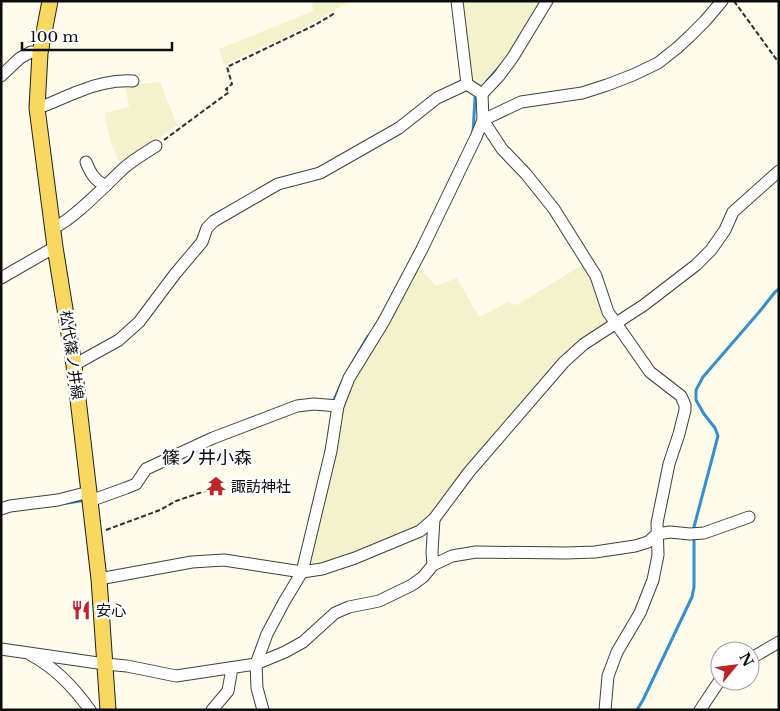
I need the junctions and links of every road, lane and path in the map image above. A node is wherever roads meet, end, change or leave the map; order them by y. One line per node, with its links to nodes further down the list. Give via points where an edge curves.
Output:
1 (50, 1): 7 (main road, 松代篠ノ井線)
2 (457, 1): 11 (street)
3 (547, 1): 12 (street, via 513,57)
4 (722, 1): 14 (street, via 677,48 633,75 582,93 521,102)
5 (734, 1): 8 (path)
6 (335, 13): 15 (path, via 227,67 232,84 226,89 229,92)
7 (40, 53): 9 (street, via 31,52 20,58); 13 (main road, 松代篠ノ井線)
8 (779, 63)
9 (1, 76)
10 (133, 81): 13 (street, via 100,84)
11 (467, 84): 12 (street); 23 (street, via 438,98 399,128 320,173 278,184 214,222 139,322 119,340)
12 (482, 94): 14 (street)
13 (37, 108): 19 (main road, 松代篠ノ井線)
14 (483, 120): 22 (street, via 502,150 554,209 596,276 608,312); 24 (street, via 422,249 349,378)
15 (156, 146): 18 (street, via 126,166)
16 (86, 162): 18 (street, via 94,178)
17 (779, 171): 22 (street, via 733,212 711,250 696,264)
18 (106, 185): 19 (street, via 65,222)
19 (52, 228): 20 (main road, 松代篠ノ井線)
20 (55, 247): 21 (street); 23 (main road, 松代篠ノ井線)
21 (1, 278)
22 (616, 323): 29 (street, via 564,362 469,472); 31 (street, via 650,372 681,396 685,405 669,464)
23 (74, 365): 26 (main road, 松代篠ノ井線)
24 (338, 406): 26 (street, via 297,406 146,468 136,484); 33 (street, via 331,451)
25 (214, 488): 30 (path)
26 (90, 497): 27 (street); 30 (main road, 松代篠ノ井線)
27 (1, 509)
28 (749, 516): 31 (street, via 704,533)
29 (434, 519): 32 (street); 33 (street, via 420,531 355,558)
30 (94, 533): 34 (main road, 松代篠ノ井線)
31 (657, 534): 32 (street, via 648,542 635,546 595,552 476,552 452,556); 47 (street, via 658,555 653,580 608,676)
32 (433, 565): 40 (street, via 412,585 379,600 335,613 303,642)
33 (302, 572): 34 (street, via 224,560 192,562); 40 (street, via 267,634)
34 (99, 579): 39 (main road, 松代篠ノ井線)
35 (779, 642): 38 (street)
36 (1, 649): 37 (street)
37 (26, 653): 39 (street); 43 (street, via 62,678)
38 (760, 653)
39 (105, 664): 41 (street, via 176,676); 44 (main road, 松代篠ノ井線)
40 (256, 664): 41 (street); 46 (street, via 256,688)
41 (232, 668): 45 (street, via 228,691)
42 (713, 691): 48 (street)
43 (90, 710)
44 (108, 710)
45 (212, 710)
46 (263, 710)
47 (605, 710)
48 (700, 710)

